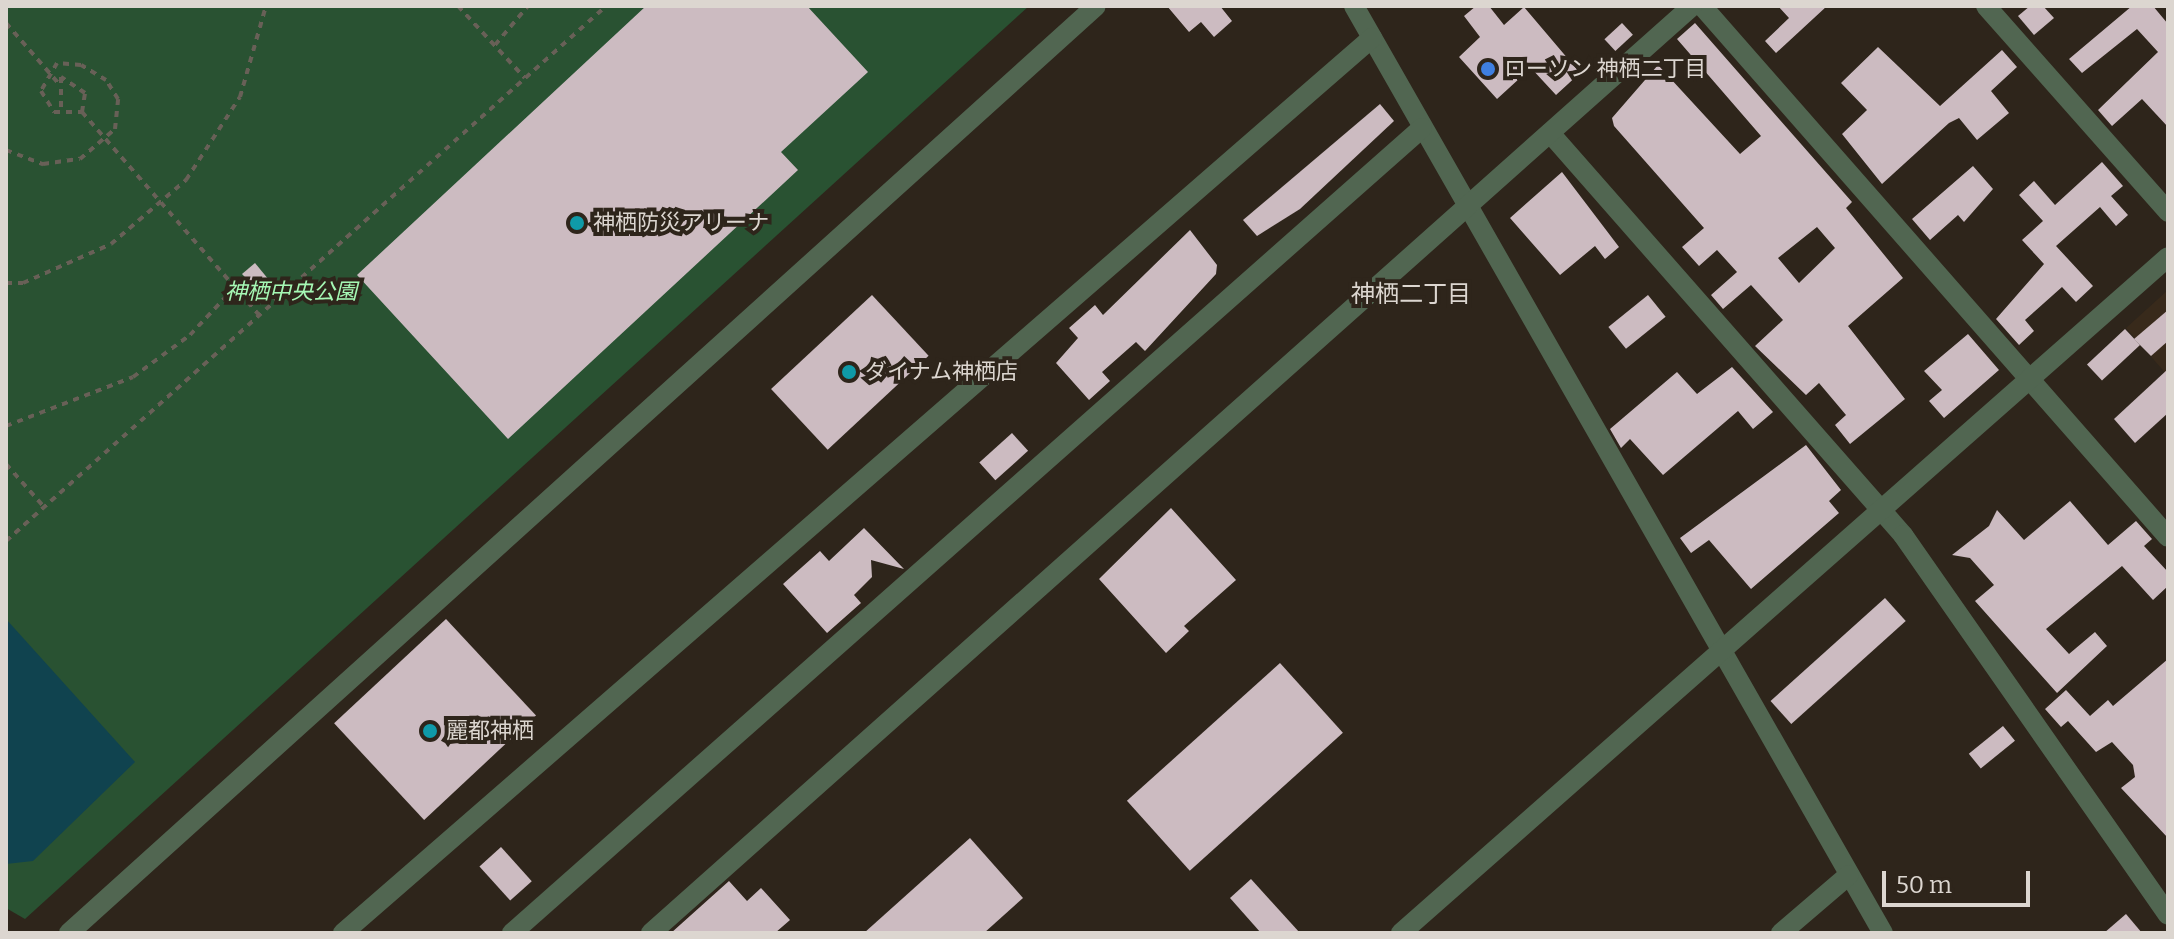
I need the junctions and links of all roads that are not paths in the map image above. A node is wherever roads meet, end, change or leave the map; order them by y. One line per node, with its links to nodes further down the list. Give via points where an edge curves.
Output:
1 (1096, 6): 18 (street)
2 (1354, 6): 6 (street)
3 (1692, 6): 8 (street)
4 (1702, 6): 12 (street)
5 (1986, 6): 10 (street)
6 (1372, 38): 7 (street); 19 (street)
7 (1422, 128): 9 (street); 20 (street)
8 (1550, 133): 9 (street); 13 (street)
9 (1468, 209): 15 (street); 21 (street)
10 (2168, 212)
11 (2168, 257): 12 (street)
12 (2029, 380): 13 (street); 14 (street)
13 (1880, 510): 15 (street); 17 (street)
14 (2168, 537)
15 (1719, 654): 16 (street); 22 (street)
16 (1849, 875): 23 (street); 24 (street)
17 (2168, 915)
18 (69, 933)
19 (343, 933)
20 (512, 933)
21 (651, 933)
22 (1401, 933)
23 (1781, 933)
24 (1883, 933)

